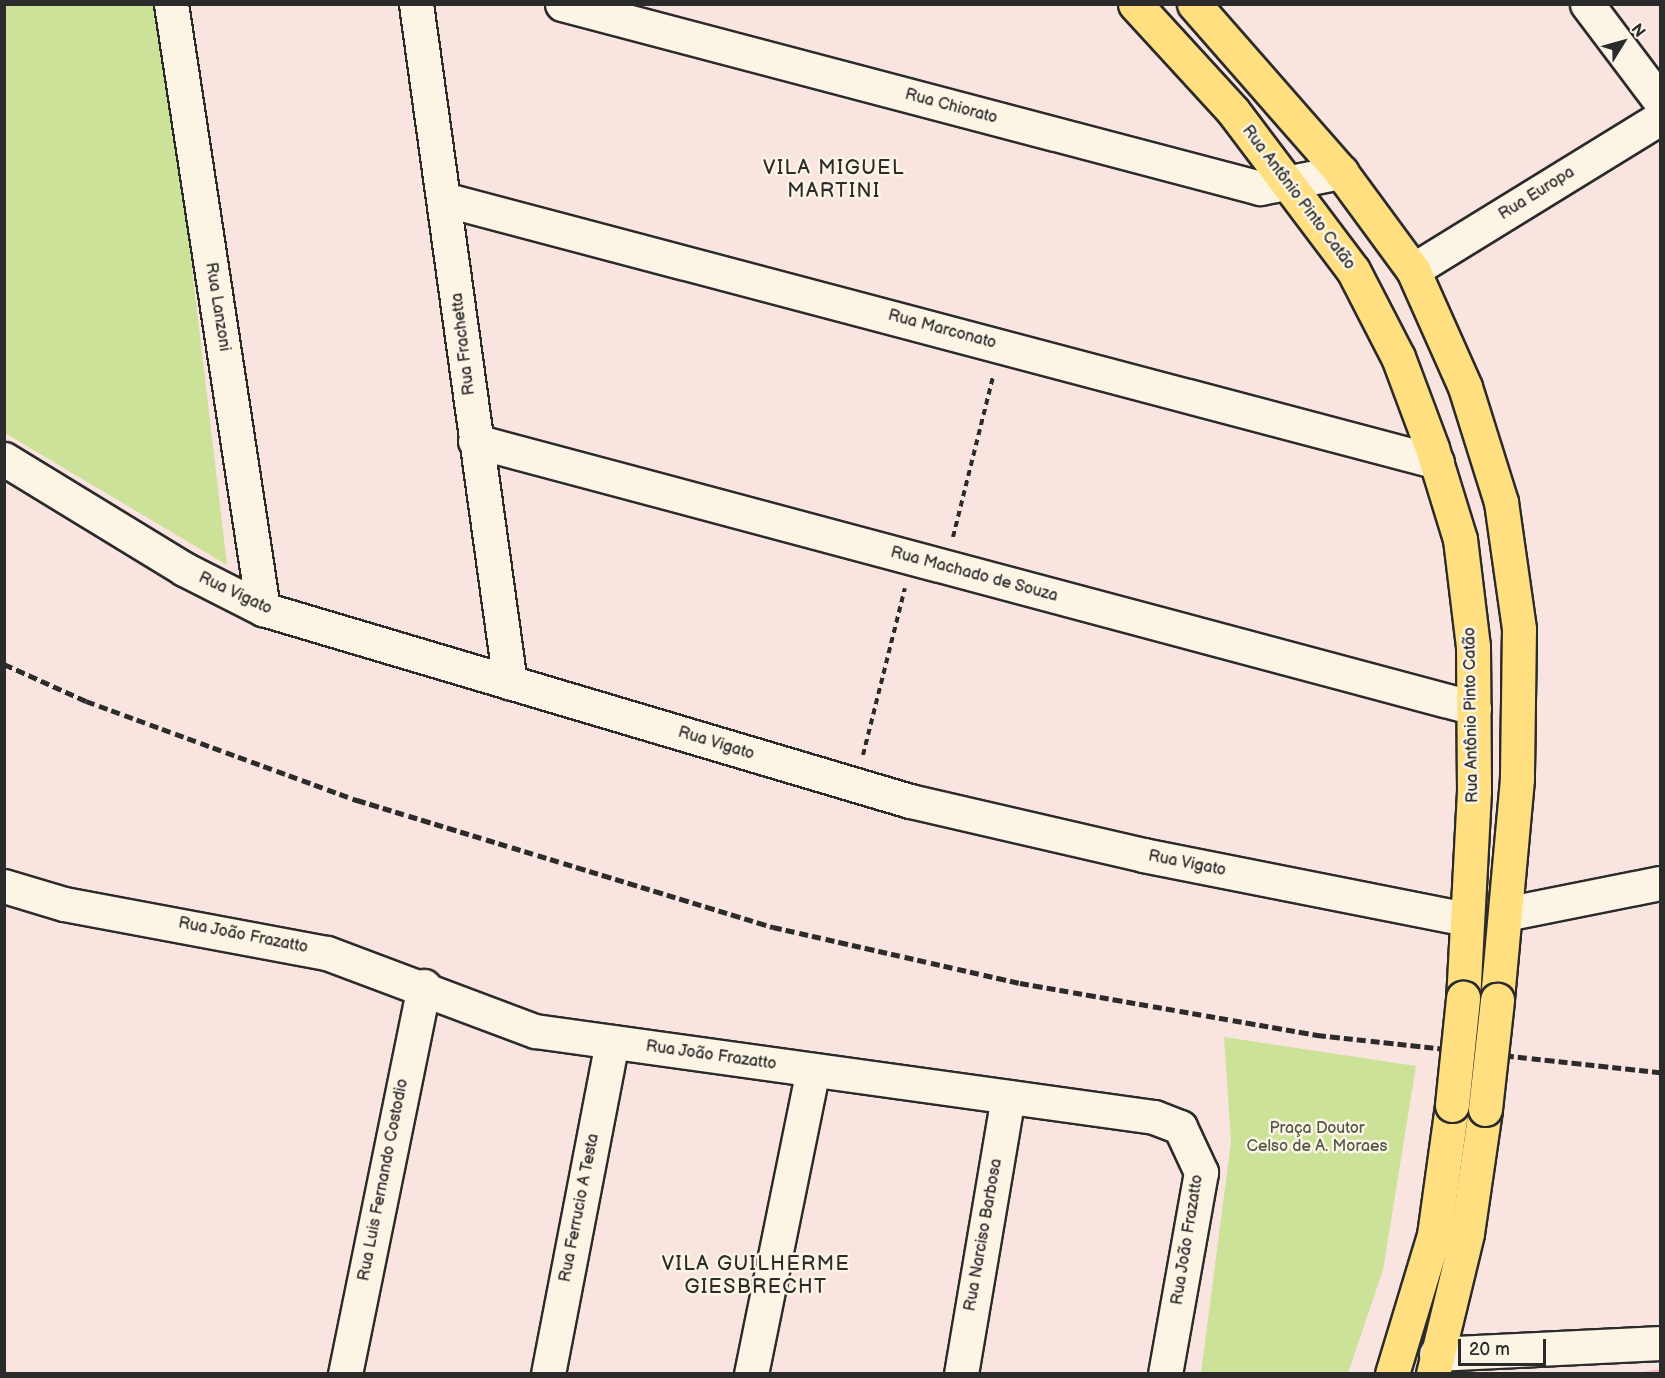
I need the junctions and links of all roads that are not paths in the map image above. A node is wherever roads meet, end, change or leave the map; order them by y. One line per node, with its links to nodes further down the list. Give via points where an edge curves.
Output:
1 (171, 4): 16 (street, Rua Lanzoni)
2 (416, 4): 11 (street, Rua Frachetta)
3 (562, 4): 10 (street, Rua Chiorato, via 1260,188)
4 (1135, 4): 10 (main road, Rua Antônio Pinto Catão)
5 (1194, 4): 9 (main road)
6 (1587, 4): 7 (street)
7 (1660, 101)
8 (1660, 118): 12 (street, Rua Europa)
9 (1341, 172): 10 (street, Rua Chiorato); 12 (main road)
10 (1293, 185): 15 (main road, Rua Antônio Pinto Catão, via 1353,270 1398,357)
11 (447, 200): 13 (street, Rua Frachetta); 15 (street, Rua Marconato)
12 (1413, 270): 21 (main road, via 1465,387 1503,514 1519,629 1517,780)
13 (475, 441): 17 (street, Rua Frachetta); 18 (street, Rua Machado de Souza)
14 (4, 459): 16 (street, Rua Vigato, via 184,569)
15 (1437, 462): 18 (main road, Rua Antônio Pinto Catão, via 1460,539 1473,646)
16 (263, 609): 17 (street, Rua Vigato)
17 (510, 683): 22 (street, Rua Vigato, via 856,785 1143,855)
18 (1474, 708): 22 (main road, Rua Antônio Pinto Catão)
19 (1660, 883): 21 (street)
20 (4, 886): 23 (street, Rua João Frazatto, via 64,904 327,953)
21 (1505, 914): 28 (main road, bridge, via 1485,1109 1467,1233)
22 (1467, 919): 34 (main road, Rua Antônio Pinto Catão, bridge, via 1452,1106 1434,1235)
23 (424, 986): 24 (street, Rua João Frazatto, via 535,1031); 29 (street, Rua Luis Fernando Costodio)
24 (612, 1042): 25 (street, Rua João Frazatto); 30 (street, Rua Ferrucio A Testa)
25 (813, 1070): 26 (street, Rua João Frazatto); 31 (street)
26 (1008, 1097): 32 (street, Rua Narciso Barbosa); 33 (street, Rua João Frazatto, via 1154,1117 1180,1127 1194,1148 1201,1172)
27 (1660, 1343): 28 (street)
28 (1435, 1364)
29 (345, 1374)
30 (548, 1374)
31 (751, 1374)
32 (961, 1374)
33 (1165, 1374)
34 (1392, 1374)

